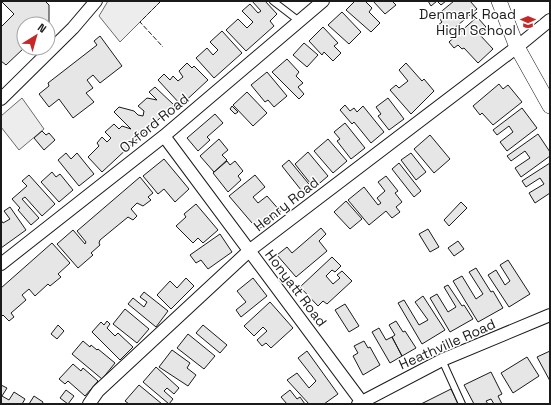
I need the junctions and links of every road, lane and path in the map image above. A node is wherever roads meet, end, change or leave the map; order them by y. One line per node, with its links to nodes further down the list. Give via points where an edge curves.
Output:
1 (96, 1): 8 (street, via 73,28)
2 (273, 1): 6 (lane)
3 (323, 1): 6 (street, Oxford Road)
4 (499, 1): 7 (street)
5 (550, 20): 7 (street, Henry Road)
6 (299, 21): 10 (street, Oxford Road)
7 (517, 47): 9 (street); 11 (street, Henry Road)
8 (1, 99)
9 (550, 106)
10 (164, 136): 11 (street, Honyatt Road); 12 (street, Oxford Road)
11 (250, 250): 15 (street, Honyatt Road); 16 (street, Henry Road, via 98,391)
12 (1, 264)
13 (550, 315): 14 (street, Heathville Road)
14 (442, 360): 15 (street, Heathville Road); 17 (lane)
15 (360, 402)
16 (89, 404)
17 (462, 404)

